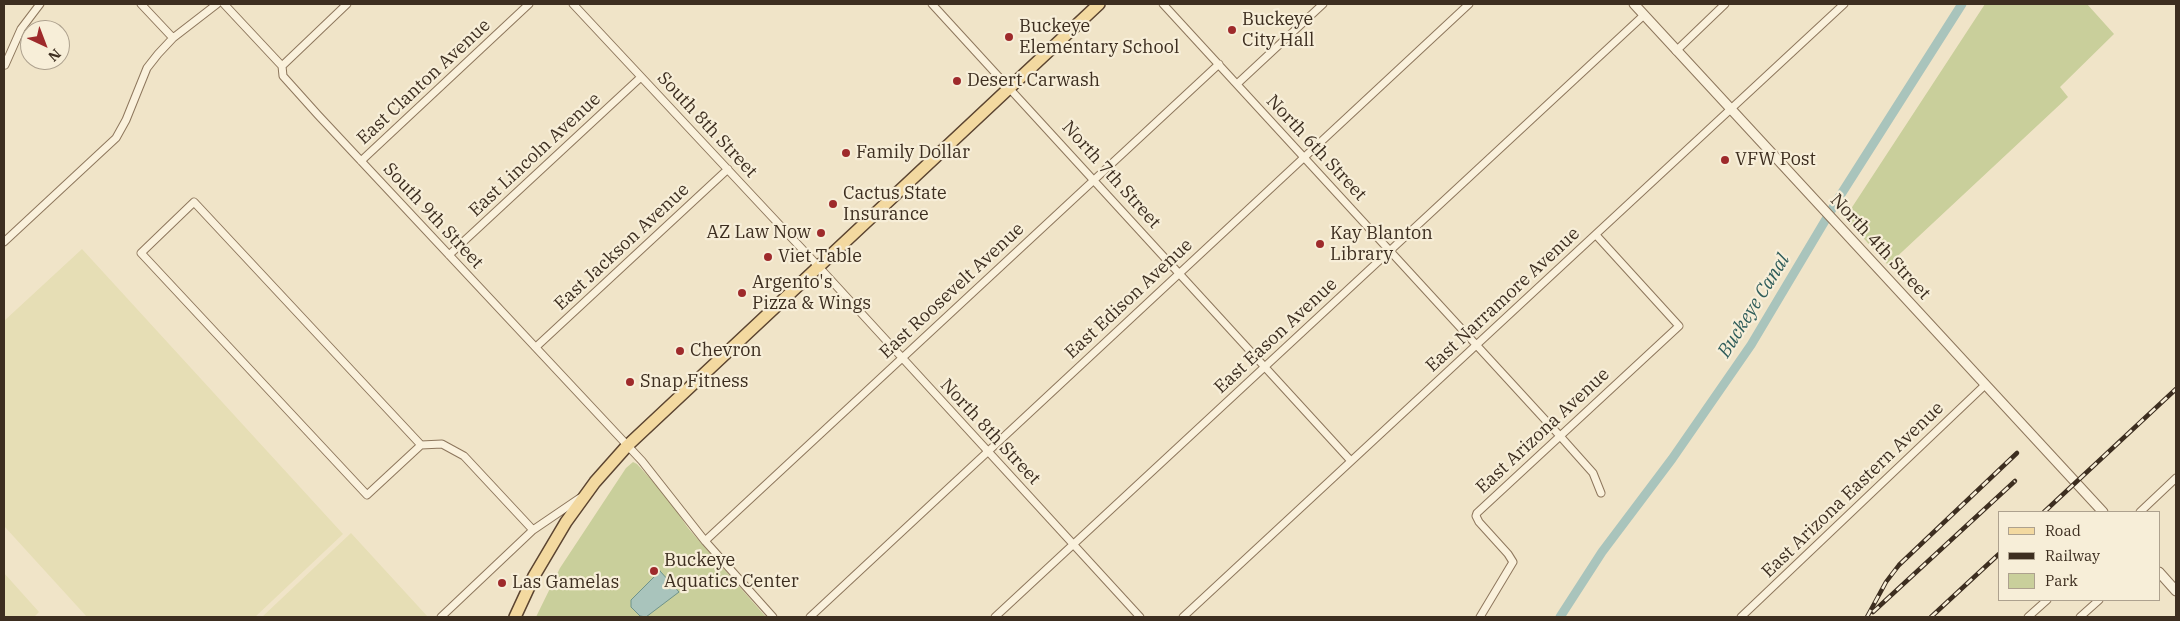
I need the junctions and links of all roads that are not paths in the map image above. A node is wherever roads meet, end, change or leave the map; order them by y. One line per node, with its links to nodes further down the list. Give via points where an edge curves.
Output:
1 (40, 4): 20 (street, via 21,29)
2 (142, 4): 17 (street)
3 (216, 4): 17 (street)
4 (224, 4): 21 (street, South 9th Street)
5 (347, 4): 21 (street)
6 (529, 4): 27 (street, East Clanton Avenue)
7 (573, 4): 22 (street, South 8th Street)
8 (932, 4): 24 (street, North 7th Street)
9 (1099, 4): 24 (main road)
10 (1163, 4): 19 (street, North 6th Street)
11 (1323, 4): 23 (street)
12 (1469, 4): 26 (street, East Edison Avenue)
13 (1634, 4): 16 (street, North 4th Street)
14 (1725, 4): 18 (street)
15 (1844, 4): 25 (street, East Narramore Avenue)
16 (1644, 15): 18 (street, North 4th Street); 32 (street, East Eason Avenue)
17 (173, 38): 31 (street, via 148,68 116,138)
18 (1676, 51): 25 (street, North 4th Street)
19 (1219, 64): 23 (street, North 6th Street); 29 (street, East Roosevelt Avenue)
20 (4, 65)
21 (282, 66): 27 (street, South 9th Street, via 282,76)
22 (641, 77): 28 (street, South 8th Street); 33 (street, East Lincoln Avenue)
23 (1237, 84): 26 (street, North 6th Street)
24 (1010, 87): 29 (street, North 7th Street); 34 (main road)
25 (1731, 110): 30 (street, East Narramore Avenue); 40 (street, North 4th Street)
26 (1304, 158): 32 (street, North 6th Street); 35 (street, East Edison Avenue)
27 (361, 161): 33 (street, South 9th Street)
28 (728, 169): 34 (street, South 8th Street); 37 (street, East Jackson Avenue)
29 (1094, 179): 35 (street, North 7th Street); 38 (street, East Roosevelt Avenue)
30 (1596, 235): 36 (street, East Narramore Avenue); 41 (street, East Arizona Avenue, via 1679,326)
31 (4, 242)
32 (1390, 250): 36 (street, North 6th Street); 39 (street, East Eason Avenue)
33 (449, 255): 37 (street, South 9th Street)
34 (818, 266): 38 (street, North 8th Street); 43 (main road)
35 (1180, 273): 39 (street, North 7th Street); 44 (street, East Edison Avenue)
36 (1477, 344): 41 (street, North 6th Street); 45 (street, East Narramore Avenue)
37 (536, 347): 43 (street, South 9th Street)
38 (902, 358): 44 (street, North 8th Street); 52 (street, East Roosevelt Avenue)
39 (1265, 366): 45 (street, North 7th Street); 53 (street, East Eason Avenue)
40 (1985, 385): 49 (street, North 4th Street); 66 (street, East Arizona Eastern Avenue)
41 (1560, 436): 47 (street, North 6th Street, via 1594,473); 65 (street, East Arizona Avenue, via 1476,516 1513,562)
42 (421, 445): 42 (street, via 367,495 141,253 194,202); 51 (street, via 442,444 464,456)
43 (627, 446): 48 (main road); 52 (street, South 9th Street)
44 (987, 452): 53 (street, North 8th Street); 61 (street, East Edison Avenue)
45 (1351, 460): 64 (street, East Narramore Avenue)
46 (2176, 478): 50 (street)
47 (1601, 493)
48 (585, 495): 51 (street); 59 (main road, via 550,548)
49 (2102, 511)
50 (2141, 511)
51 (533, 530): 58 (street)
52 (706, 541): 60 (street, South 9th Street)
53 (1074, 545): 62 (street, East Eason Avenue); 63 (street, North 8th Street)
54 (2160, 573): 55 (street)
55 (2176, 591)
56 (2046, 601): 67 (street)
57 (2098, 601): 68 (street)
58 (441, 617)
59 (515, 617)
60 (773, 617)
61 (810, 617)
62 (995, 617)
63 (1140, 617)
64 (1183, 617)
65 (1480, 617)
66 (1741, 617)
67 (2028, 617)
68 (2080, 617)

